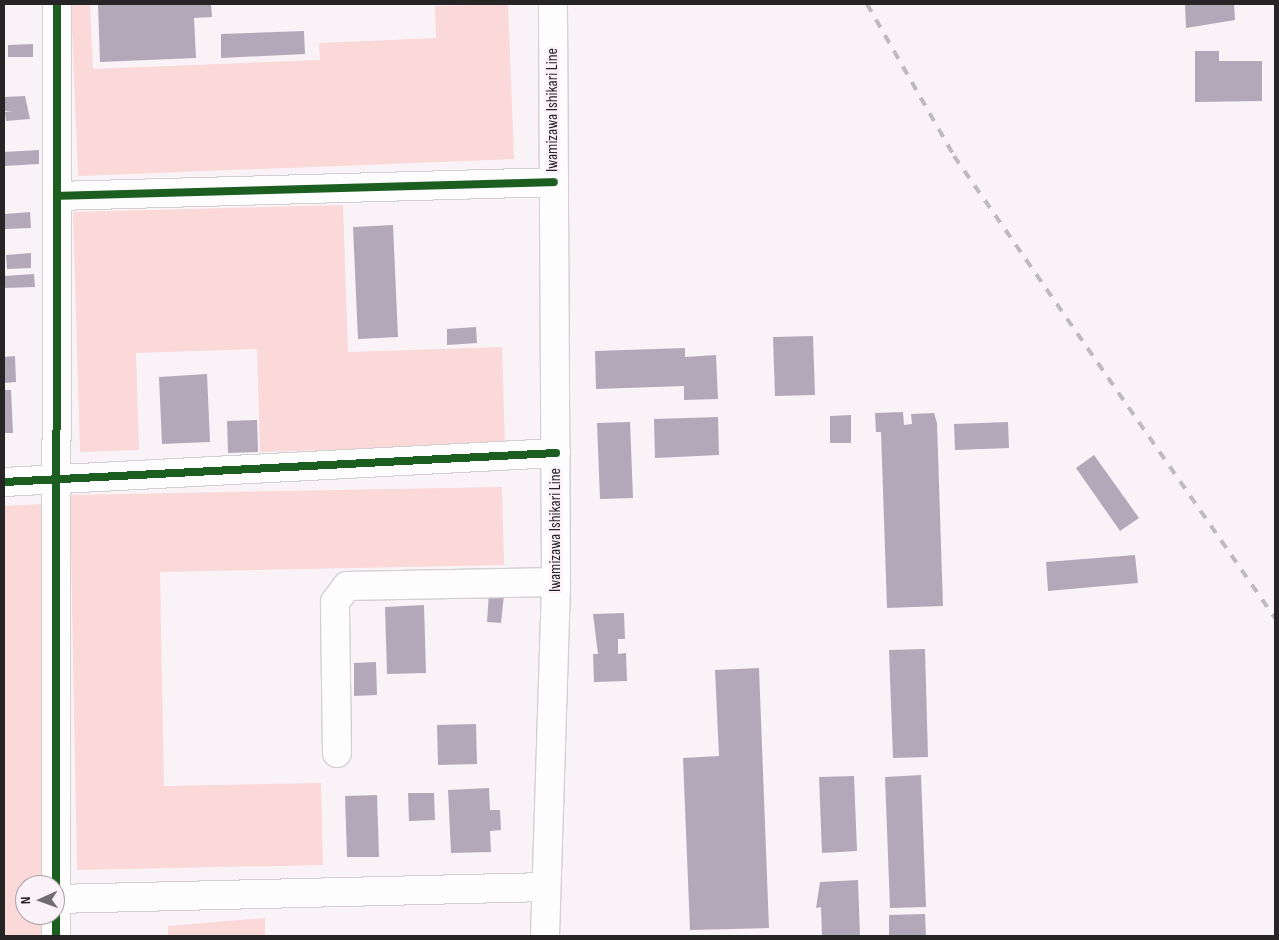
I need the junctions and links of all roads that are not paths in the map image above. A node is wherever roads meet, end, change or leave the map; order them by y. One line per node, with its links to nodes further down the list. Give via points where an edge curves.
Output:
1 (57, 4): 4 (street)
2 (552, 4): 3 (street, Iwamizawa Ishikari Line)
3 (554, 182): 4 (street); 5 (street, Iwamizawa Ishikari Line)
4 (56, 196): 6 (street)
5 (556, 453): 6 (street); 8 (street, Iwamizawa Ishikari Line)
6 (57, 479): 7 (street); 10 (street)
7 (4, 482)
8 (556, 582): 9 (street, via 347,586 335,602); 11 (street, Iwamizawa Ishikari Line)
9 (337, 753)
10 (56, 875)
11 (545, 887): 12 (street); 13 (street, Iwamizawa Ishikari Line)
12 (65, 899)
13 (545, 936)

